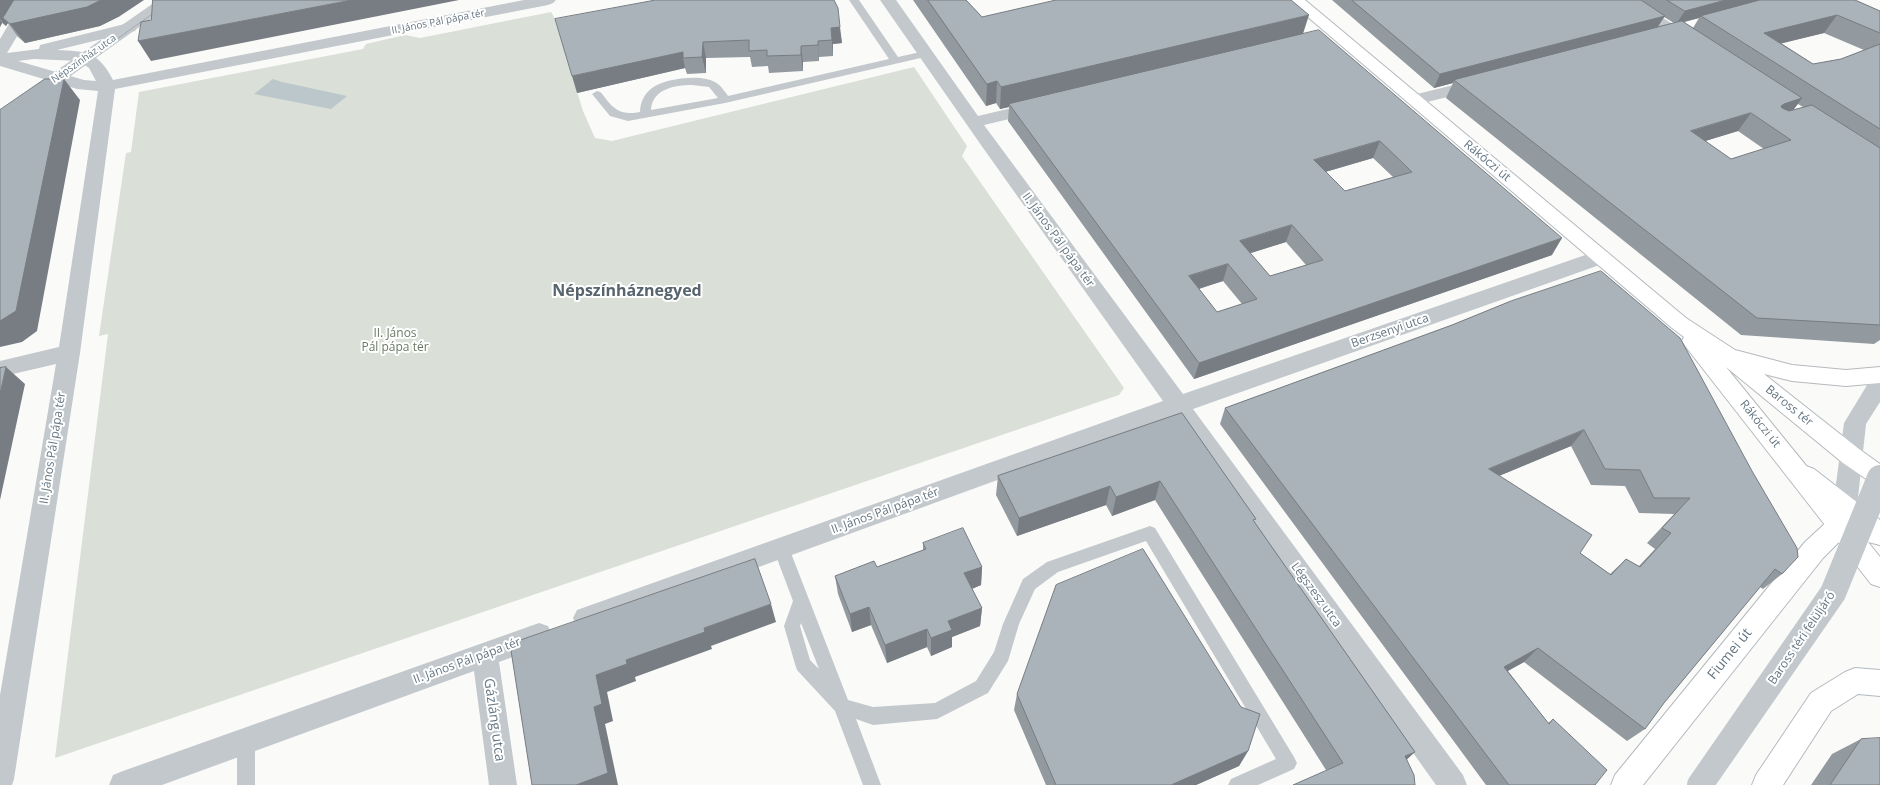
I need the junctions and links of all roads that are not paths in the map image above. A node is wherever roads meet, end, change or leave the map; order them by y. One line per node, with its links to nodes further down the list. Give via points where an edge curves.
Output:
1 (32, 0): 16 (street)
2 (168, 0): 10 (street, Népszínház utca)
3 (548, 0): 8 (street, II. János Pál pápa tér)
4 (854, 0): 20 (lane)
5 (888, 0): 17 (street, II. János Pál pápa tér)
6 (1296, 0): 12 (main road, Rákóczi út)
7 (1625, 0): 11 (street)
8 (501, 5): 21 (street, II. János Pál pápa tér)
9 (1697, 26): 11 (street)
10 (129, 28): 18 (street, Népszínház utca); 19 (street)
11 (1674, 32): 13 (street); 15 (street)
12 (1338, 35): 14 (street); 27 (main road, Rákóczi út)
13 (1651, 38)
14 (1320, 40)
15 (1700, 49)
16 (0, 52)
17 (925, 54): 20 (lane); 32 (street, II. János Pál pápa tér)
18 (86, 57): 19 (street, via 34,54); 22 (street, Népszínház utca); 24 (street, via 100,71)
19 (0, 59): 22 (street, II. János Pál pápa tér)
20 (895, 60): 26 (lane)
21 (162, 75): 24 (street, II. János Pál pápa tér); 30 (street, II. János Pál pápa tér, via 132,91)
22 (57, 78): 24 (street, II. János Pál pápa tér, via 83,85); 31 (street, Népszínház utca)
23 (1490, 80): 27 (street)
24 (107, 86): 30 (street, II. János Pál pápa tér)
25 (597, 94): 29 (lane, via 608,109 620,118)
26 (725, 100): 29 (lane); 29 (lane, via 716,87 708,83 680,82 665,85 653,92 645,104)
27 (1415, 100): 33 (main road, Rákóczi út)
28 (1051, 104): 32 (street)
29 (645, 115)
30 (103, 116): 35 (street, II. János Pál pápa tér)
31 (0, 118)
32 (974, 122): 39 (street, II. János Pál pápa tér)
33 (1601, 257): 34 (main road, Rákóczi út); 39 (street, Berzsenyi utca)
34 (1679, 323): 36 (main road, Rákóczi út); 42 (main road, Rákóczi út, via 1793,466)
35 (68, 353): 37 (street); 50 (street, II. János Pál pápa tér)
36 (1727, 356): 38 (main road, via 1792,373 1846,378); 40 (main road, Baross tér)
37 (0, 369)
38 (1879, 385): 40 (street, via 1855,423)
39 (1178, 405): 44 (street, II. János Pál pápa tér); 56 (street, Légszesz utca)
40 (1851, 456): 41 (main road, Baross tér); 42 (street)
41 (1880, 477): 58 (street, Baross téri felüljáró, bridge, via 1833,593)
42 (1842, 516): 43 (main road); 45 (main road); 57 (main road, Fiumei út)
43 (1880, 534)
44 (781, 548): 46 (street, II. János Pál pápa tér); 48 (lane)
45 (1880, 576)
46 (485, 655): 49 (street, II. János Pál pápa tér); 53 (street, Gázláng utca)
47 (1880, 683): 59 (main road, via 1855,682 1822,702)
48 (843, 707): 54 (lane); 55 (lane, via 873,716 937,711 982,687 1002,655 1010,624 1029,584 1053,567 1150,533 1288,763)
49 (246, 741): 51 (street, II. János Pál pápa tér); 52 (lane)
50 (0, 779)
51 (122, 785)
52 (246, 785)
53 (503, 785)
54 (872, 785)
55 (1237, 785)
56 (1453, 785)
57 (1625, 785)
58 (1700, 785)
59 (1766, 785)

